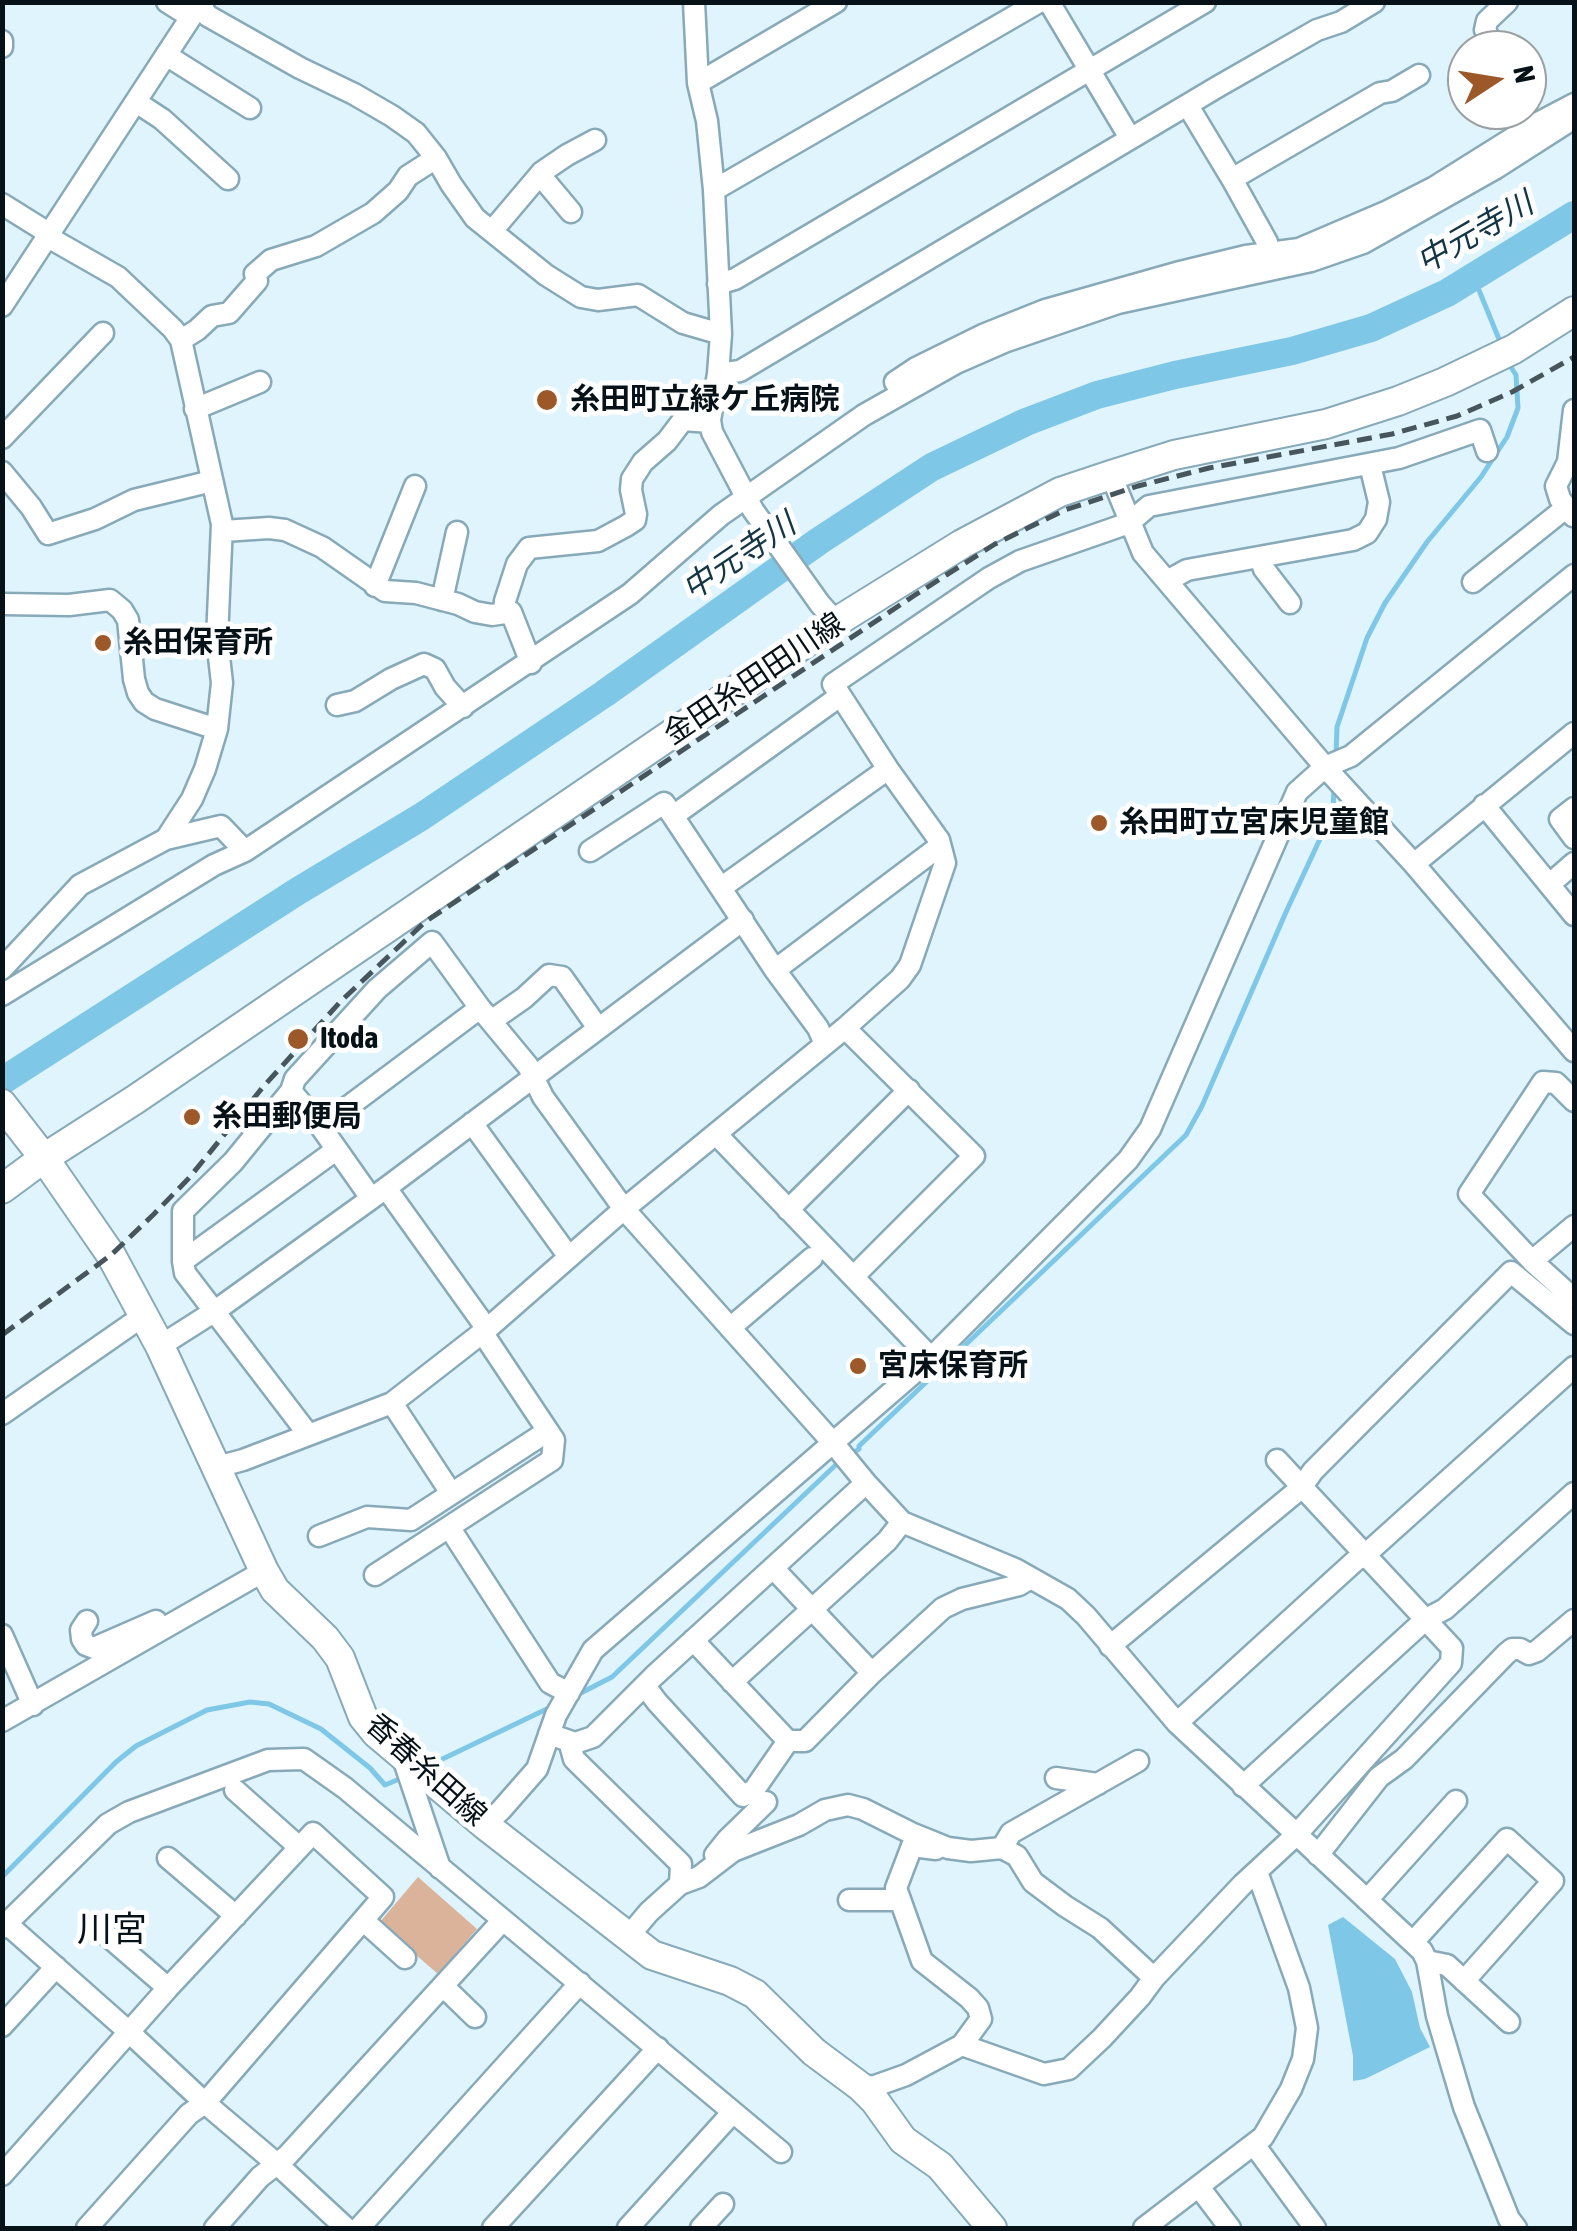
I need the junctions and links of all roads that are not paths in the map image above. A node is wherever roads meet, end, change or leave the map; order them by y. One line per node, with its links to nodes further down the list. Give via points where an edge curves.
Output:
1 (167, 2): 9 (street)
2 (694, 2): 14 (street)
3 (836, 2): 14 (street)
4 (1039, 2): 28 (street)
5 (1049, 2): 12 (street)
6 (1206, 2): 12 (street)
7 (1374, 2): 17 (street)
8 (1507, 2): 10 (street)
9 (198, 9): 11 (street); 24 (street, via 392,116)
10 (1485, 30)
11 (166, 56): 15 (street); 18 (street)
12 (1091, 70): 22 (street); 34 (street)
13 (1419, 75): 26 (street)
14 (698, 83): 28 (street)
15 (136, 102): 27 (street); 32 (street)
16 (1574, 104): 19 (street)
17 (1188, 106): 22 (street); 26 (street)
18 (250, 108)
19 (1547, 112)
20 (1574, 118): 42 (street, via 1363,243 1103,308 1004,342)
21 (1512, 130): 33 (street, via 1388,212 1299,249)
22 (1130, 138): 40 (street, via 740,371)
23 (594, 140): 25 (street)
24 (436, 158): 31 (street); 39 (street, via 373,213 316,246 271,260 229,313 212,316)
25 (540, 175): 30 (street); 31 (street)
26 (1232, 179): 33 (street)
27 (228, 180)
28 (714, 190): 34 (street)
29 (2, 204): 32 (street)
30 (571, 212)
31 (492, 231): 38 (street, via 582,297 638,295 683,323)
32 (49, 235): 35 (street); 39 (street, via 118,277)
33 (1268, 254): 42 (street, via 1045,310 916,368 895,382)
34 (718, 284): 38 (street)
35 (2, 306)
36 (1574, 311): 50 (main road, 金田糸田田川線, via 1514,349 1398,401)
37 (103, 333): 46 (street)
38 (721, 334): 40 (street)
39 (181, 340): 43 (street)
40 (718, 374): 45 (street)
41 (260, 382): 43 (street)
42 (902, 393): 53 (street)
43 (195, 409): 51 (street)
44 (1574, 410): 54 (street, via 1568,462 1556,486)
45 (710, 422): 53 (street); 66 (street, via 683,420 643,462 632,479 635,520 598,540 529,548 517,564)
46 (2, 438)
47 (1487, 451): 48 (street, via 1480,430)
48 (1370, 464): 55 (street, via 1149,506); 58 (street, via 1379,502 1366,533)
49 (2, 472): 51 (street, via 48,534 134,500)
50 (1111, 475): 55 (street); 67 (main road, 金田糸田田川線, via 1060,492)
51 (212, 481): 56 (street)
52 (416, 486): 62 (street)
53 (750, 503): 67 (street); 68 (street, via 721,514 630,594)
54 (1570, 512): 61 (street)
55 (1129, 523): 60 (street); 69 (street, via 989,578 832,684)
56 (223, 531): 62 (street, via 285,530); 72 (street)
57 (457, 532): 63 (street)
58 (1260, 556): 60 (street, via 1186,570); 64 (street)
59 (1574, 575): 74 (street, via 1352,756)
60 (1167, 581): 74 (street)
61 (1472, 582)
62 (376, 586): 63 (street)
63 (442, 600): 66 (street)
64 (1290, 603)
65 (2, 604): 72 (street, via 110,600 128,620 134,679 144,702)
66 (504, 613): 68 (street, via 511,612)
67 (828, 613): 107 (main road, 金田糸田田川線, via 184,1066)
68 (531, 662): 71 (street)
69 (840, 696): 75 (street); 78 (street)
70 (337, 705): 71 (street, via 424,664)
71 (463, 708): 83 (street)
72 (217, 729): 80 (street, via 192,799)
73 (1574, 733): 76 (street)
74 (1324, 766): 85 (street); 125 (street, via 1297,792 1150,1128 1128,1160)
75 (888, 770): 81 (street); 87 (street)
76 (1484, 805): 85 (street); 86 (street)
77 (1574, 808): 79 (street, via 1560,820)
78 (673, 816): 82 (street, via 664,803); 87 (street)
79 (1574, 838)
80 (166, 839): 83 (street, via 221,826); 90 (street, via 80,885)
81 (940, 846): 91 (street); 95 (street, via 945,863 910,965)
82 (590, 851)
83 (246, 852): 92 (street, via 214,865)
84 (1574, 863): 86 (street)
85 (1414, 864): 97 (street)
86 (1550, 884): 88 (street)
87 (722, 888): 89 (street)
88 (1574, 914)
89 (743, 920): 91 (street); 94 (street)
90 (2, 969)
91 (775, 970): 96 (street)
92 (2, 996)
93 (486, 1015): 94 (street, via 524,998 548,975 562,976); 98 (street); 100 (street, via 432,942 377,989); 104 (street)
94 (598, 1028): 98 (street)
95 (845, 1028): 96 (street); 99 (street)
96 (825, 1044): 105 (street)
97 (1574, 1051)
98 (532, 1078): 103 (street); 110 (street)
99 (909, 1090): 111 (street); 117 (street, via 974,1156)
100 (291, 1091): 104 (street); 115 (street, via 184,1211)
101 (1574, 1101): 116 (street, via 1556,1083 1543,1082 1469,1194)
102 (2, 1104): 107 (main road, 香春糸田線)
103 (472, 1124): 109 (street); 113 (street)
104 (321, 1127): 106 (street)
105 (716, 1134): 110 (street); 111 (street)
106 (336, 1150): 109 (street); 115 (street)
107 (39, 1151): 108 (main road, 金田糸田田川線); 120 (main road, 香春糸田線, via 111,1255)
108 (2, 1189)
109 (378, 1193): 119 (street); 123 (street)
110 (624, 1209): 113 (street); 122 (street)
111 (788, 1210): 117 (street)
112 (1574, 1226): 116 (street)
113 (569, 1257): 123 (street)
114 (812, 1258): 122 (street)
115 (184, 1261): 119 (street, via 185,1273)
116 (1532, 1261): 118 (street)
117 (853, 1277): 125 (street)
118 (1574, 1299)
119 (214, 1311): 124 (street); 130 (street)
120 (143, 1316): 124 (main road, 香春糸田線); 128 (street)
121 (1574, 1324): 135 (street, via 1510,1272)
122 (730, 1328): 131 (street)
123 (484, 1331): 127 (street); 129 (street)
124 (160, 1346): 133 (main road, 香春糸田線)
125 (931, 1358): 131 (street)
126 (1574, 1367): 141 (street)
127 (392, 1402): 130 (street); 137 (street)
128 (2, 1414)
129 (548, 1431): 137 (street); 139 (street, via 552,1460)
130 (308, 1434): 133 (street)
131 (834, 1444): 134 (street); 157 (street, via 593,1650)
132 (1277, 1460): 135 (street)
133 (217, 1467): 143 (main road, 香春糸田線)
134 (866, 1484): 138 (street); 142 (street)
135 (1302, 1488): 141 (street); 153 (street)
136 (1574, 1493): 148 (street)
137 (451, 1494): 140 (street, via 411,1520 367,1517)
138 (902, 1522): 145 (street); 146 (street)
139 (449, 1527): 144 (street); 157 (street, via 550,1683)
140 (319, 1536)
141 (1365, 1554): 148 (street); 160 (street)
142 (773, 1568): 146 (street); 152 (street)
143 (264, 1571): 147 (street); 163 (main road, 香春糸田線, via 340,1658 362,1718)
144 (375, 1575)
145 (1031, 1578): 153 (street, via 1068,1599); 154 (street, via 943,1608)
146 (810, 1610): 154 (street); 155 (street)
147 (187, 1616): 149 (street, via 172,1614 94,1648 82,1639); 158 (street)
148 (1426, 1619): 167 (street); 172 (street, via 1452,1648 1451,1663)
149 (87, 1620)
150 (1574, 1620): 176 (street, via 1538,1652 1506,1654 1404,1760 1379,1777)
151 (2, 1635): 158 (street)
152 (694, 1640): 155 (street); 156 (street)
153 (1110, 1646): 160 (street)
154 (872, 1673): 162 (street, via 805,1742)
155 (732, 1682): 162 (street)
156 (645, 1686): 161 (street, via 593,1738 576,1743); 162 (street, via 743,1796)
157 (569, 1693): 161 (street, via 556,1715)
158 (33, 1704): 159 (street)
159 (2, 1721)
160 (1177, 1722): 167 (street)
161 (559, 1737): 171 (street); 180 (street)
162 (788, 1741)
163 (402, 1755): 171 (main road, 香春糸田線); 178 (street)
164 (1138, 1761): 166 (street)
165 (1056, 1778): 166 (street)
166 (1098, 1784): 175 (street, via 1011,1833)
167 (1243, 1786): 172 (street)
168 (235, 1790): 173 (street)
169 (1456, 1801): 183 (street)
170 (766, 1802): 180 (street)
171 (485, 1825): 189 (main road, 香春糸田線)
172 (1296, 1834): 176 (street); 179 (street)
173 (300, 1847): 184 (street); 186 (street, via 314,1833 384,1897)
174 (948, 1848): 175 (street); 180 (street, via 848,1805 733,1851); 182 (street, via 912,1846 896,1888)
175 (1002, 1848): 194 (street, via 1018,1856 1032,1882 1100,1928)
176 (1318, 1856): 183 (street)
177 (168, 1858): 184 (street)
178 (440, 1870): 185 (street); 187 (street, via 304,1758 268,1760 108,1824)
179 (1257, 1872): 194 (street); 208 (street, via 1306,2028 1291,2088)
180 (689, 1880): 189 (street)
181 (850, 1900): 182 (street)
182 (900, 1900): 203 (street, via 922,1961 978,2008 981,2019)
183 (1367, 1900): 190 (street)
184 (236, 1916): 198 (street)
185 (503, 1920): 196 (street); 197 (street)
186 (364, 1921): 191 (street); 206 (street)
187 (4, 1926): 193 (street)
188 (102, 1931): 198 (street)
189 (627, 1938): 205 (main road, 香春糸田線, via 652,1955 755,1994)
190 (1413, 1942): 192 (street); 195 (street, via 1507,1838 1553,1881)
191 (405, 1958)
192 (1427, 1960): 195 (street, via 1446,1965); 225 (street, via 1464,2107)
193 (56, 1967): 201 (street); 202 (street)
194 (1154, 1978): 203 (street, via 1068,2069 1044,2074)
195 (1464, 1981): 200 (street)
196 (580, 1983): 204 (street); 218 (street)
197 (442, 1986): 199 (street); 210 (street)
198 (168, 1988): 202 (street)
199 (475, 2016)
200 (1509, 2022)
201 (2, 2026)
202 (130, 2032): 206 (street); 211 (street)
203 (962, 2045): 205 (street, via 906,2075)
204 (658, 2048): 207 (street); 219 (street)
205 (860, 2086): 221 (main road, 香春糸田線, via 903,2140 940,2166)
206 (204, 2102): 210 (street); 215 (street)
207 (733, 2112): 209 (street); 214 (street)
208 (1255, 2146): 212 (street); 224 (street)
209 (781, 2152)
210 (277, 2164): 216 (street); 217 (street)
211 (2, 2175)
212 (1199, 2187): 222 (street); 223 (street)
213 (723, 2204): 220 (street)
214 (640, 2224)
215 (87, 2228)
216 (214, 2228)
217 (346, 2228)
218 (359, 2228)
219 (493, 2228)
220 (701, 2228)
221 (992, 2228)
222 (1144, 2228)
223 (1230, 2228)
224 (1315, 2228)
225 (1516, 2228)

